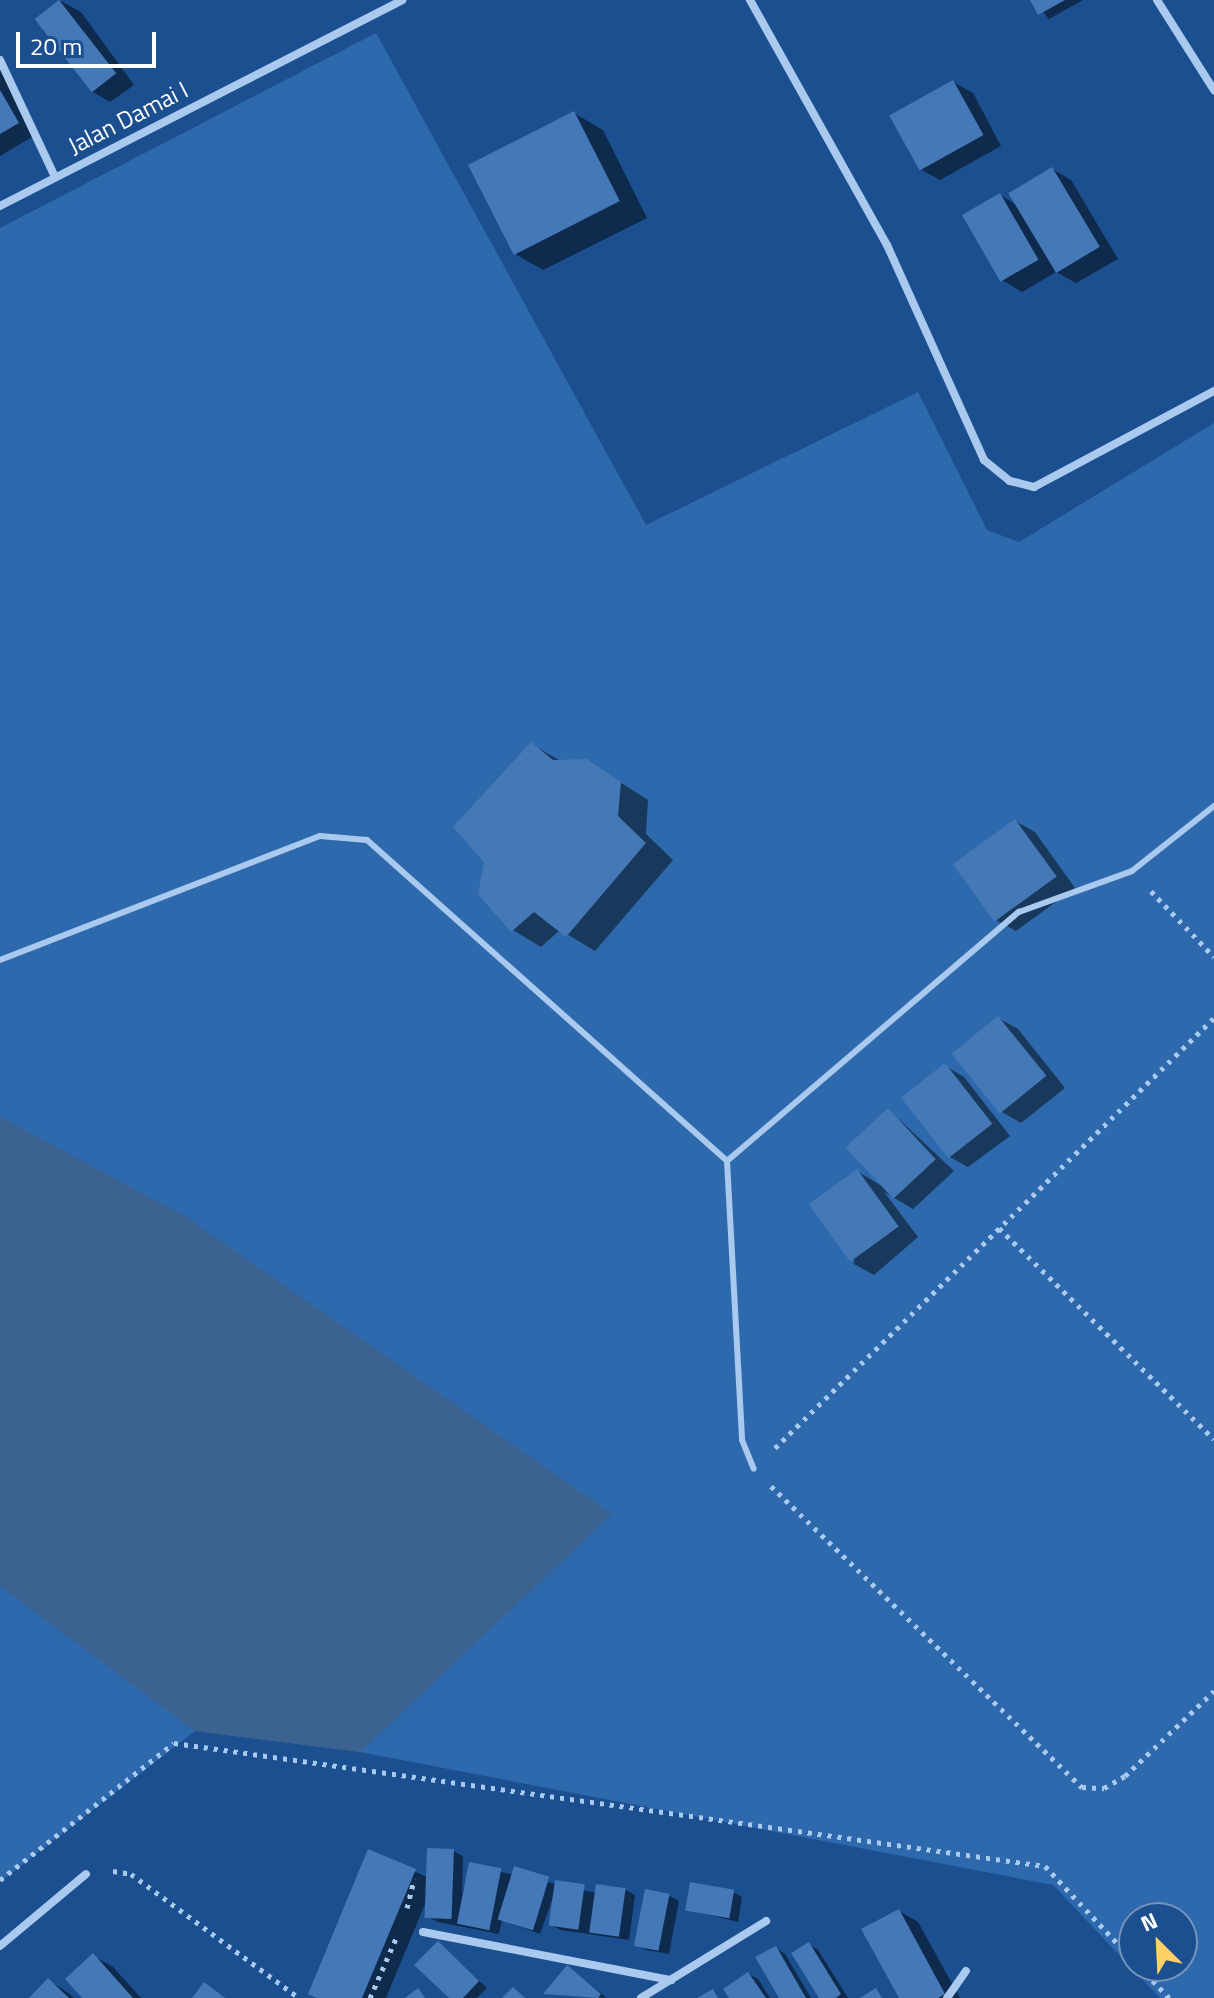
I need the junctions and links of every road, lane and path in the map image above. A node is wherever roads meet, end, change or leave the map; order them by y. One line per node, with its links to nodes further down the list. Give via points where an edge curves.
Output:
1 (402, 0): 6 (street, Jalan Damai I)
2 (750, 0): 8 (street, via 887,245 984,460 1010,481 1034,487)
3 (1157, 0): 5 (street)
4 (0, 60): 6 (street)
5 (1214, 90)
6 (55, 177): 7 (street, Jalan Damai I)
7 (0, 206)
8 (1214, 391)
9 (1214, 806): 10 (lane)
10 (1132, 871): 11 (path); 14 (lane, via 1019,912)
11 (1214, 957)
12 (0, 960): 14 (lane, via 320,836 367,840)
13 (1214, 1018): 15 (path)
14 (727, 1161): 17 (lane, via 742,1440)
15 (999, 1228): 16 (path); 17 (path)
16 (1214, 1439)
17 (754, 1469): 18 (path, via 1082,1787 1104,1788 1125,1776)
18 (1214, 1691)
19 (86, 1874): 24 (street); 28 (path, via 131,1874)
20 (0, 1880): 23 (path, via 174,1743 1045,1866)
21 (766, 1921): 26 (street)
22 (423, 1932): 26 (street)
23 (1118, 1944)
24 (0, 1946)
25 (966, 1971): 30 (street)
26 (671, 1980): 29 (street)
27 (1154, 1982): 31 (path)
28 (299, 1998)
29 (641, 1998)
30 (947, 1998)
31 (1169, 1998)

